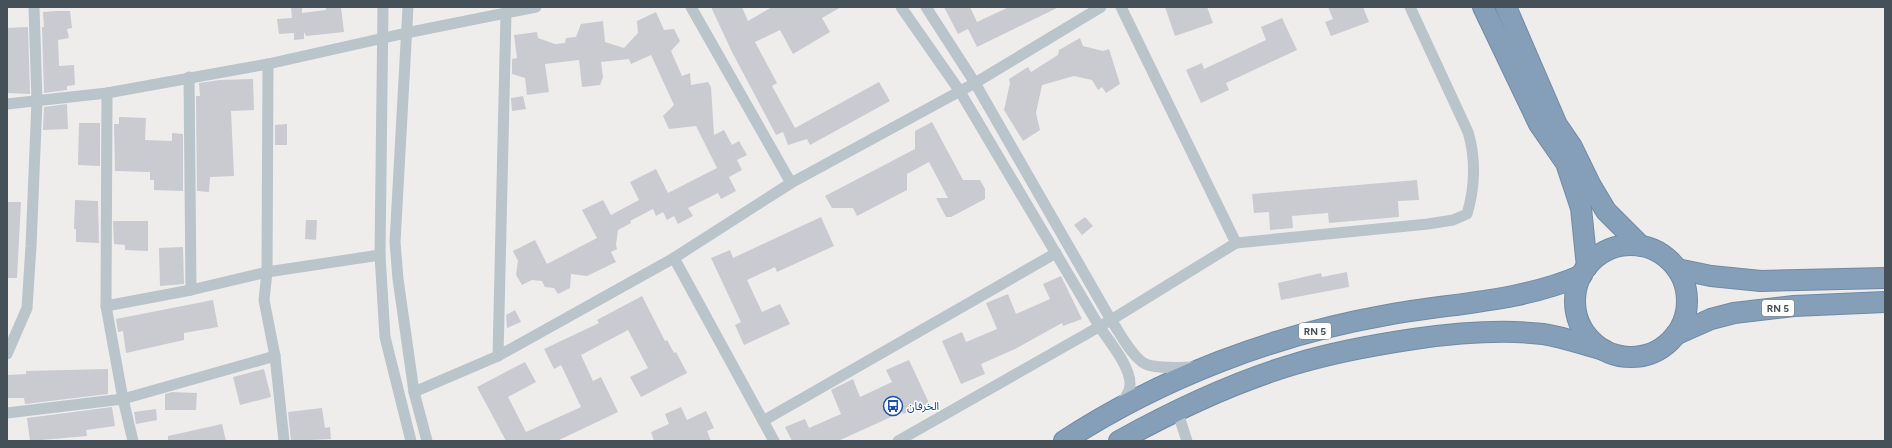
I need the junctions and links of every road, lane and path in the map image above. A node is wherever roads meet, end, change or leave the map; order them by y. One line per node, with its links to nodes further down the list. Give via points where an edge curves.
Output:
1 (34, 7): 21 (street)
2 (383, 7): 15 (street)
3 (408, 7): 14 (street)
4 (536, 7): 13 (street)
5 (691, 7): 23 (street)
6 (901, 7): 19 (street)
7 (926, 7): 18 (street)
8 (1101, 7): 18 (street)
9 (1120, 7): 24 (street)
10 (1410, 7): 24 (street, via 1468,132 1473,150 1472,198 1467,214 1453,220 1428,224)
11 (1483, 7): 30 (highway, via 1539,124 1566,163 1581,208)
12 (1506, 7): 25 (highway, via 1557,125 1572,147 1586,178 1606,211)
13 (506, 13): 14 (street); 42 (street)
14 (406, 33): 15 (street); 44 (street, via 395,242)
15 (383, 38): 16 (street); 27 (street)
16 (268, 64): 17 (street); 31 (street)
17 (189, 77): 20 (street); 33 (street)
18 (975, 83): 19 (street); 36 (street)
19 (959, 90): 23 (street); 26 (street)
20 (107, 93): 21 (street); 35 (street)
21 (37, 101): 22 (street); 40 (street, via 27,308)
22 (7, 104)
23 (791, 183): 28 (street)
24 (1236, 243): 36 (street)
25 (1641, 246): 29 (highway, via 1661,254); 30 (highway, via 1612,250 1596,258)
26 (1056, 253): 37 (street); 49 (street)
27 (380, 255): 31 (street); 52 (street, via 385,337)
28 (674, 258): 42 (street); 49 (street)
29 (1677, 269): 32 (highway, via 1711,276 1761,281); 38 (highway, via 1685,285 1687,303 1684,320)
30 (1585, 271): 39 (highway, via 1576,292 1578,317 1585,333); 43 (highway, RN 5, via 1560,284 1521,295 1386,315 1335,326 1289,338)
31 (267, 272): 33 (street); 41 (street, via 264,300)
32 (1885, 278)
33 (191, 290): 35 (street)
34 (1885, 302): 38 (highway, RN 5, via 1794,306 1734,313 1711,319)
35 (106, 306): 45 (street)
36 (1111, 320): 37 (street); 43 (street, via 1143,363 1165,367)
37 (1099, 326): 46 (street, via 1130,375 1130,386); 55 (street)
38 (1675, 336): 39 (highway, via 1663,347 1647,355 1621,356)
39 (1604, 350): 47 (highway, RN 5, via 1557,337 1524,332 1428,337 1374,345 1296,363)
40 (7, 354)
41 (275, 356): 45 (street); 51 (street)
42 (498, 356): 44 (street)
43 (1205, 367): 46 (highway, RN 5)
44 (414, 392): 53 (street)
45 (123, 399): 48 (street); 50 (street)
46 (1117, 410): 56 (highway, RN 5)
47 (1177, 410): 57 (highway, RN 5); 58 (street)
48 (7, 413)
49 (763, 421): 54 (street)
50 (133, 441)
51 (284, 441)
52 (410, 441)
53 (427, 441)
54 (774, 441)
55 (898, 441)
56 (1064, 441)
57 (1119, 441)
58 (1187, 441)

